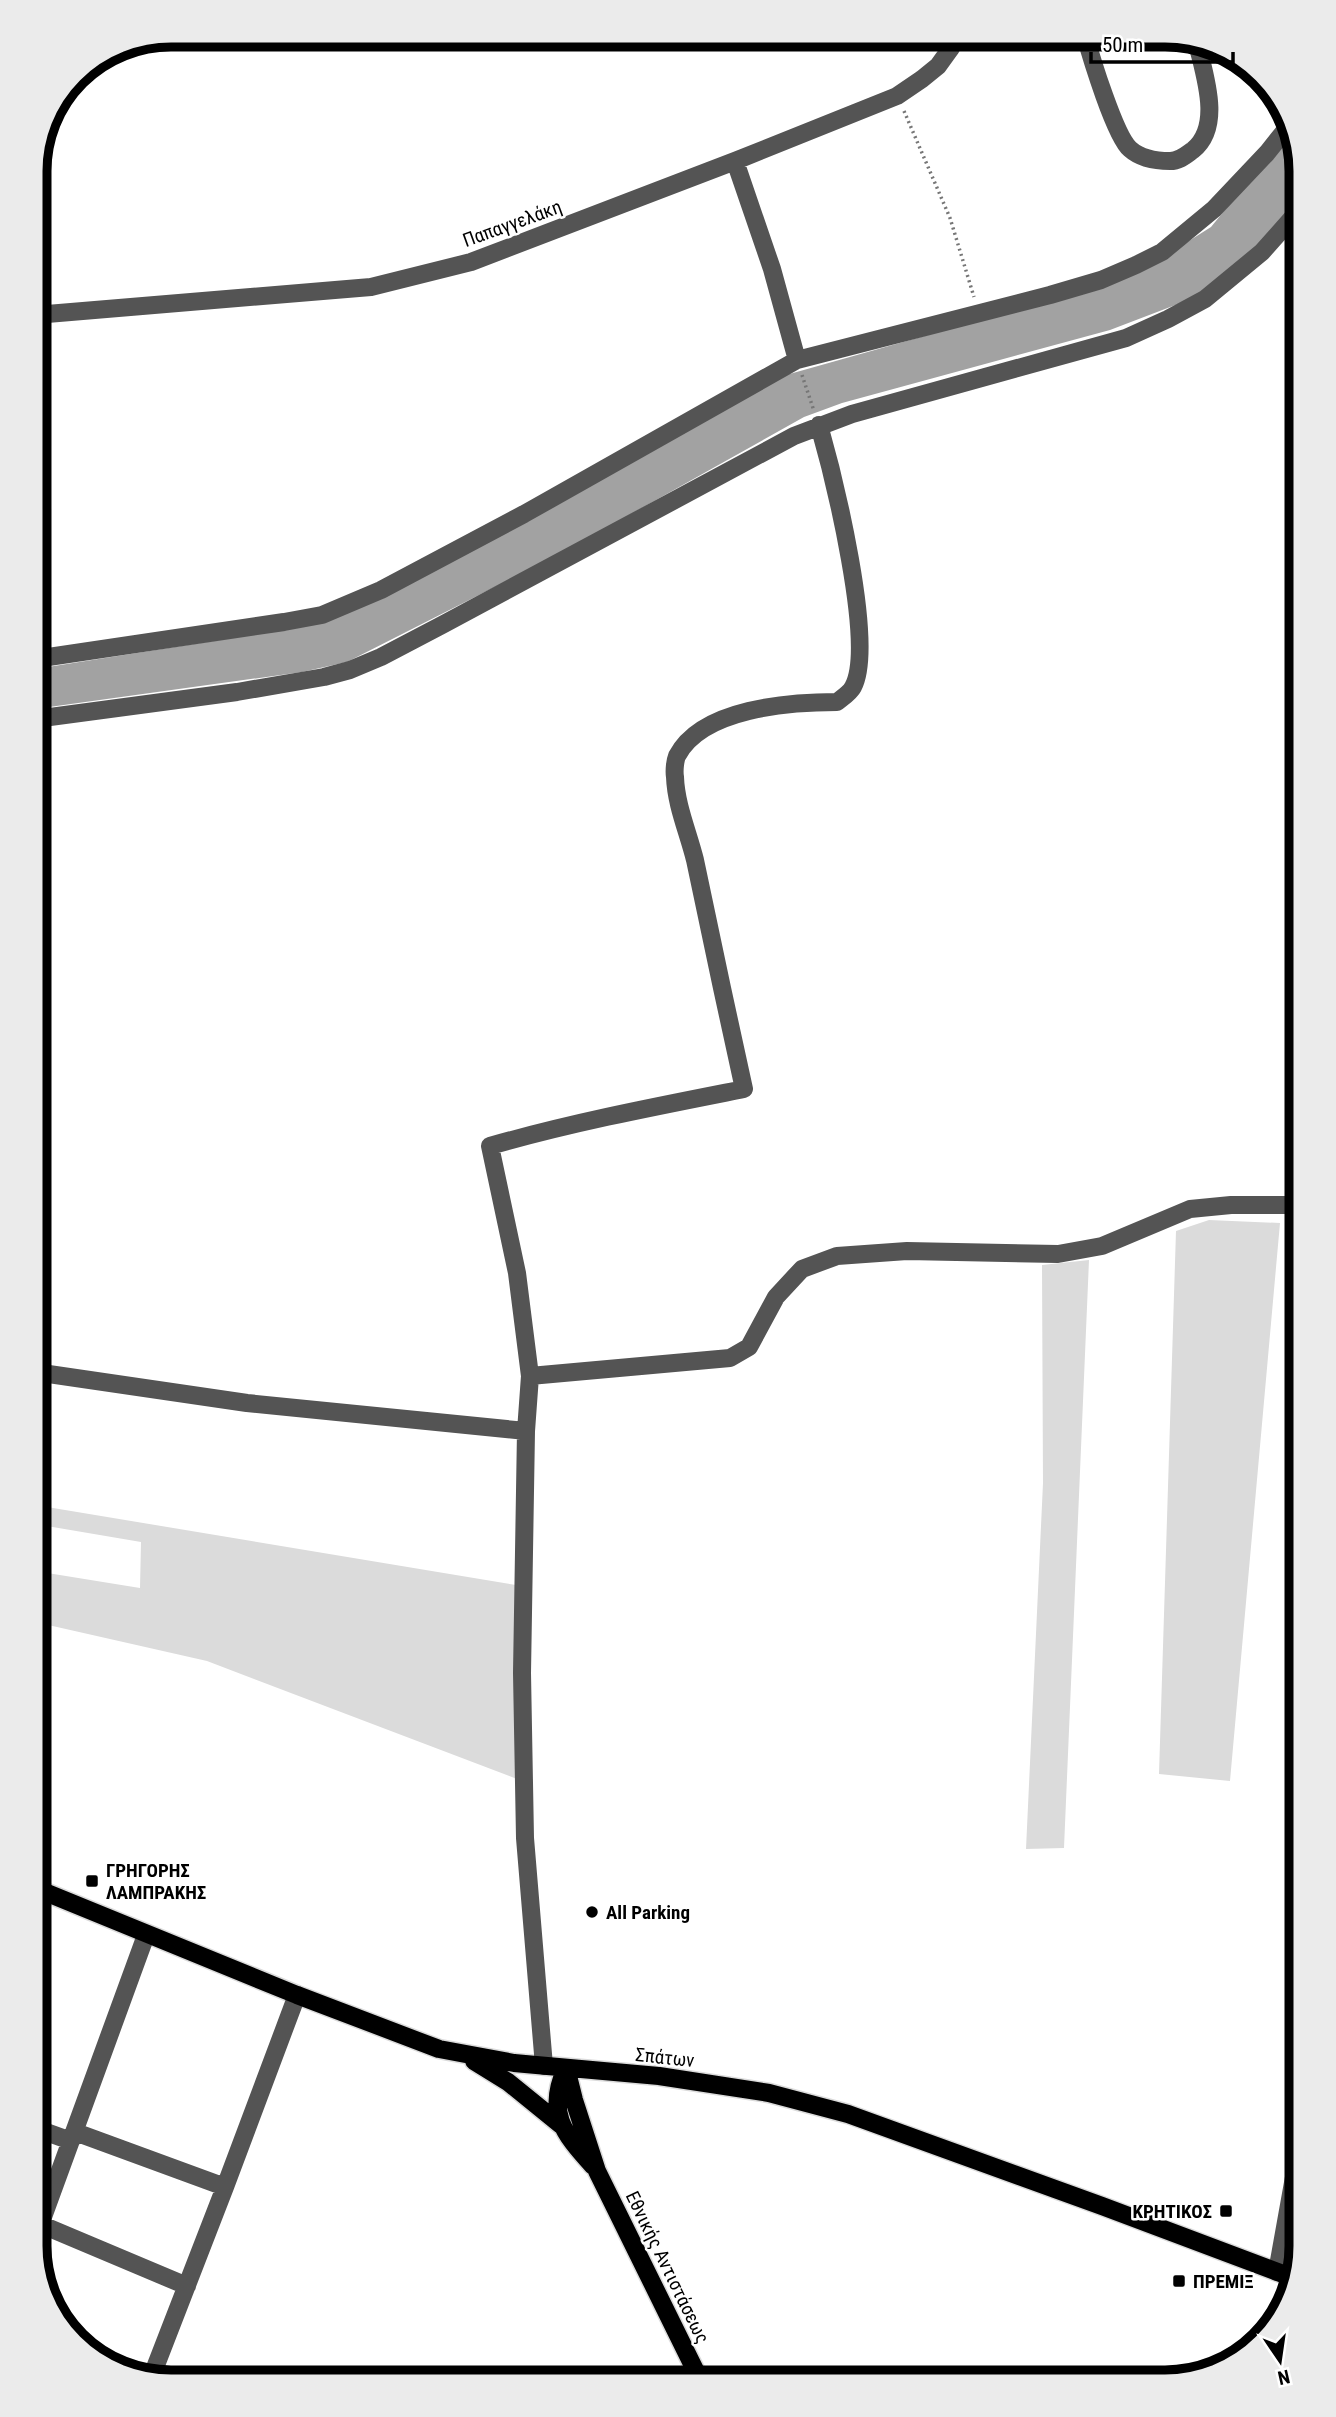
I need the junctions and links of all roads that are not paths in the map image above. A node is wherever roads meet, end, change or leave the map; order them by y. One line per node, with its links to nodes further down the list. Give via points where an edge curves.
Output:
1 (951, 48): 5 (street, Παπαγγελάκη, via 938,66 897,96)
2 (1089, 48): 3 (street, via 1112,117 1128,148 1144,158 1167,161 1177,160 1201,144 1209,124 1208,90)
3 (1199, 53)
4 (1282, 133): 8 (street, via 1186,234 1136,265 1050,295)
5 (735, 161): 7 (street, Παπαγγελάκη, via 471,262 371,287); 8 (street)
6 (1289, 222): 9 (street, via 1262,252 1205,299 1126,338)
7 (48, 314)
8 (797, 360): 10 (street, via 349,605 284,622)
9 (819, 425): 11 (street, via 350,670 237,692); 14 (street, via 859,622 859,664 852,688 837,702 759,709 718,721 694,736 676,757 679,805 744,1089 490,1146 517,1273)
10 (48, 657)
11 (48, 717)
12 (1289, 1205): 14 (street, via 1190,1209 1102,1246 1058,1254 907,1251 837,1256 802,1269 776,1297 749,1347 730,1358)
13 (47, 1374): 15 (street, via 247,1403)
14 (530, 1376): 15 (street)
15 (526, 1431): 20 (street, via 525,1838)
16 (47, 1893): 17 (main road, Σπάτων)
17 (146, 1935): 18 (main road, Σπάτων); 24 (street)
18 (296, 1995): 19 (main road, Σπάτων, via 413,2041); 26 (street)
19 (461, 2054): 20 (main road, Σπάτων); 22 (main road, Εθνικής Αντιστάσεως, via 508,2082)
20 (544, 2066): 21 (main road, Σπάτων)
21 (566, 2068): 22 (main road, via 557,2095); 25 (main road, Εθνικής Αντιστάσεως); 30 (main road, Σπάτων, via 757,2091 848,2114)
22 (561, 2125): 25 (main road, Εθνικής Αντιστάσεως)
23 (47, 2131): 24 (street)
24 (73, 2137): 26 (street); 27 (street)
25 (597, 2171): 33 (main road, Εθνικής Αντιστάσεως)
26 (225, 2187): 31 (street)
27 (47, 2203)
28 (47, 2233): 31 (street)
29 (1289, 2234): 30 (street)
30 (1284, 2274)
31 (187, 2286): 32 (street)
32 (155, 2368)
33 (695, 2370)

